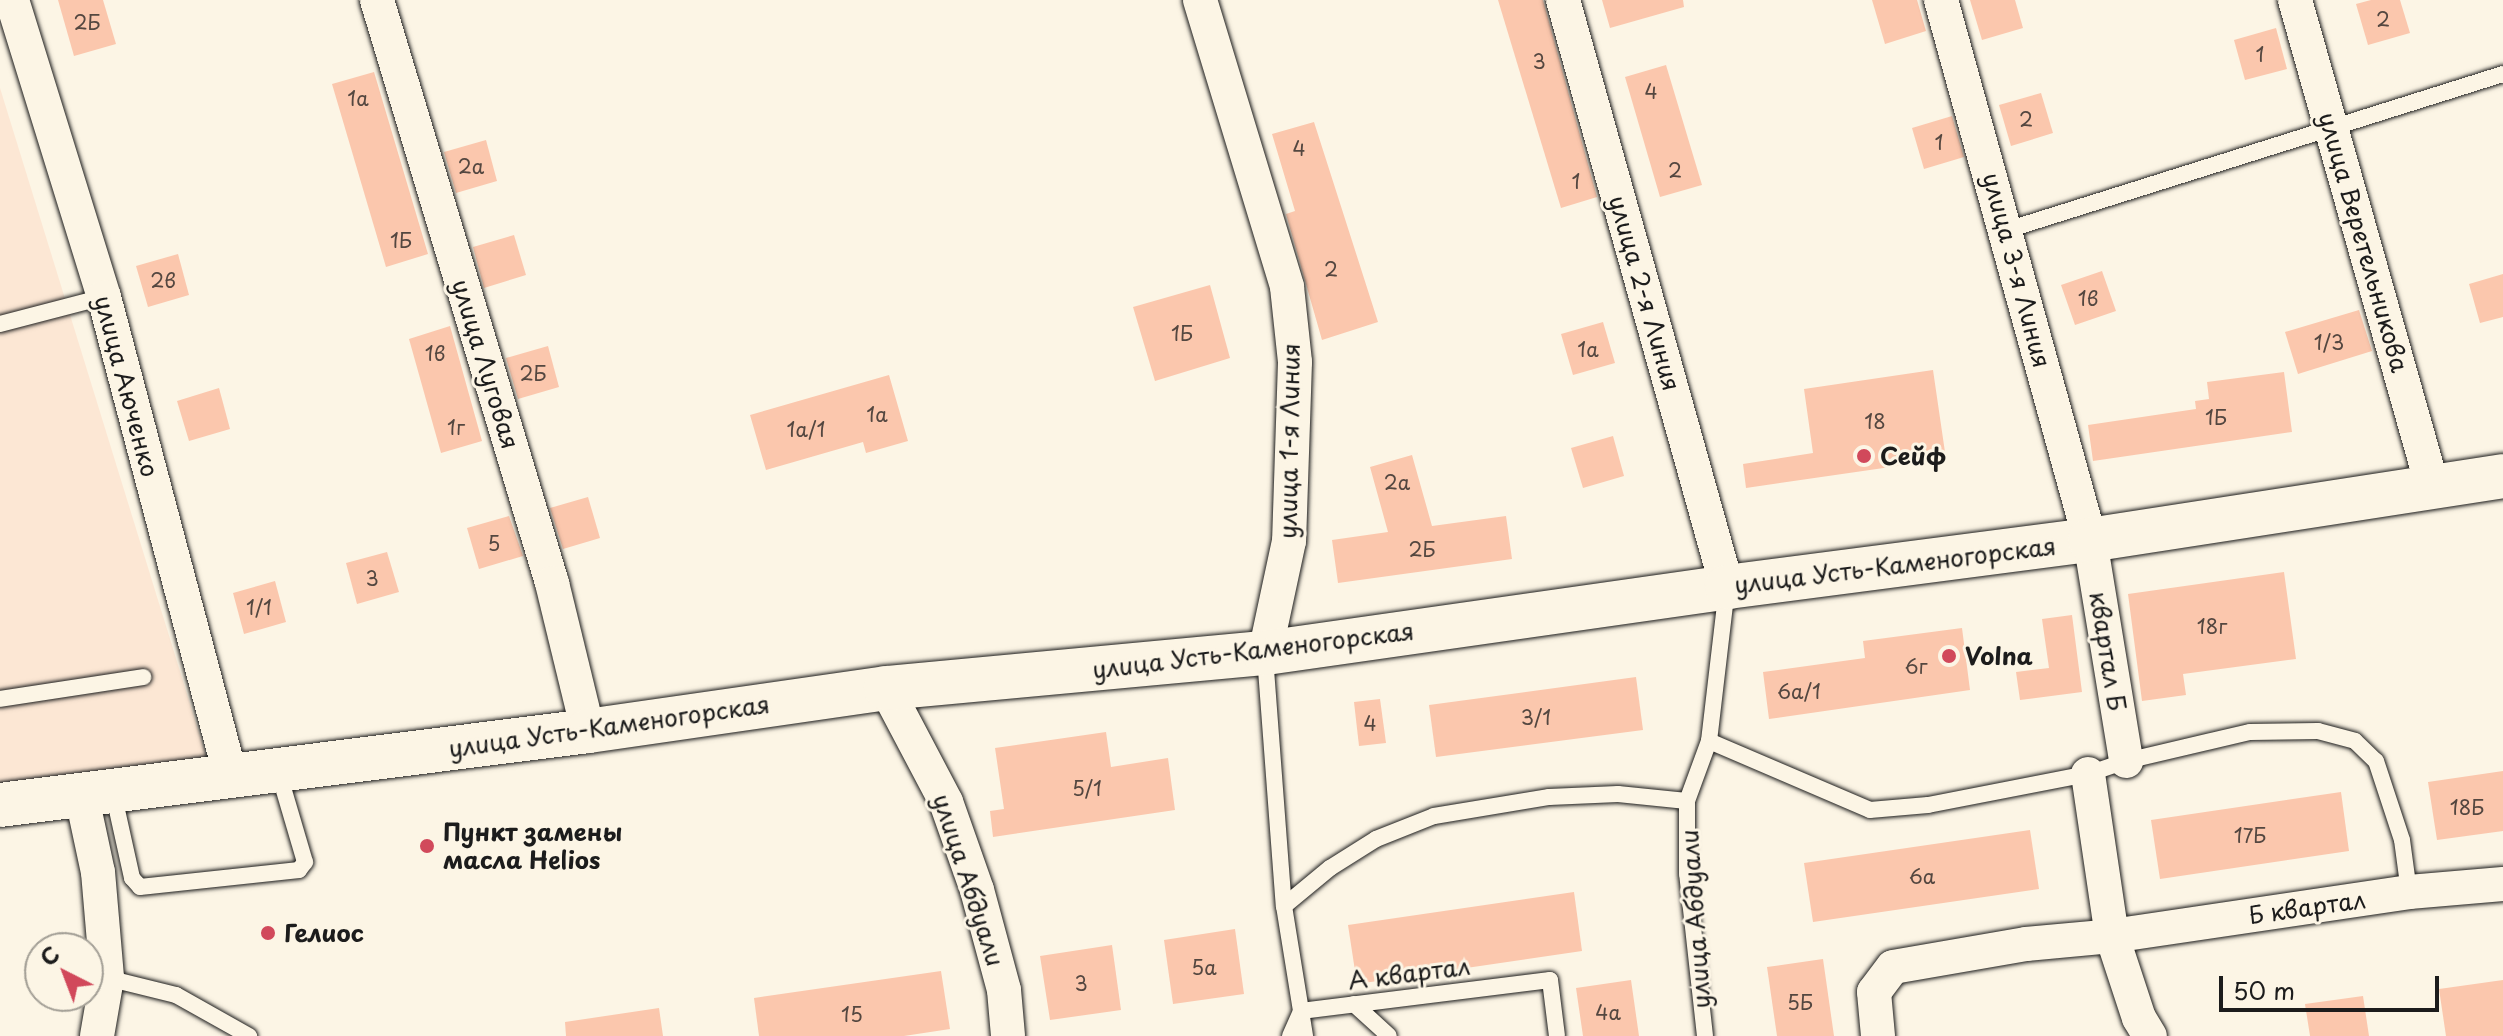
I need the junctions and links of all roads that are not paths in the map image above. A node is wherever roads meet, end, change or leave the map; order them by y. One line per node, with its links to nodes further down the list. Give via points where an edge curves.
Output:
1 (12, 0): 10 (street, улица Аюченко)
2 (377, 0): 20 (street, улица Луговая, via 552,583)
3 (1200, 0): 16 (street, улица 1-я Линия, via 1287,287 1295,362 1289,541)
4 (1563, 0): 15 (street, улица 2-я Линия)
5 (1941, 0): 9 (street, улица 3-я Линия)
6 (2295, 0): 8 (street, улица Веретельникова)
7 (2503, 74): 8 (lane)
8 (2331, 127): 9 (lane); 13 (street, улица Веретельникова)
9 (2007, 230): 14 (street, улица 3-я Линия)
10 (104, 297): 11 (lane); 25 (street, улица Аюченко)
11 (0, 324)
12 (2503, 476): 13 (street, улица Усть-Каменогорская)
13 (2432, 485): 14 (street, улица Усть-Каменогорская)
14 (2090, 540): 15 (street, улица Усть-Каменогорская); 22 (street, квартал Б)
15 (1727, 587): 16 (street, улица Усть-Каменогорская); 21 (lane)
16 (1265, 653): 18 (street, улица Усть-Каменогорская); 31 (lane)
17 (143, 677): 19 (lane)
18 (886, 688): 20 (street, улица Усть-Каменогорская); 38 (street, улица Абдуали, via 946,802 977,890 1004,990)
19 (0, 699)
20 (588, 731): 23 (street, улица Усть-Каменогорская)
21 (1709, 741): 24 (lane, via 1870,810 1928,805); 27 (lane)
22 (2126, 761): 24 (lane); 30 (lane, via 2250,732 2318,731 2355,741 2376,761 2389,794)
23 (278, 768): 25 (street, улица Усть-Каменогорская); 26 (lane, via 305,862 299,870 140,887)
24 (2088, 774): 32 (street)
25 (230, 775): 26 (street, улица Усть-Каменогорская)
26 (97, 792): 28 (street, улица Усть-Каменогорская); 33 (street)
27 (1687, 801): 31 (lane, via 1618,794 1549,797 1434,816 1376,839); 43 (lane, улица Абдуали, via 1687,874)
28 (0, 805)
29 (2503, 884): 30 (street, Б квартал)
30 (2409, 892): 32 (street, Б квартал)
31 (1284, 906): 35 (lane)
32 (2112, 936): 44 (street, Б квартал, via 2026,944 1893,967 1874,992); 45 (street)
33 (107, 978): 36 (street); 37 (lane, via 176,995)
34 (1354, 1004): 35 (lane, А квартал); 41 (lane); 42 (lane, А квартал, via 1550,980)
35 (1301, 1011): 39 (lane); 40 (lane)
36 (97, 1036)
37 (249, 1036)
38 (1008, 1036)
39 (1290, 1036)
40 (1305, 1036)
41 (1389, 1036)
42 (1557, 1036)
43 (1705, 1036)
44 (1878, 1036)
45 (2150, 1036)

